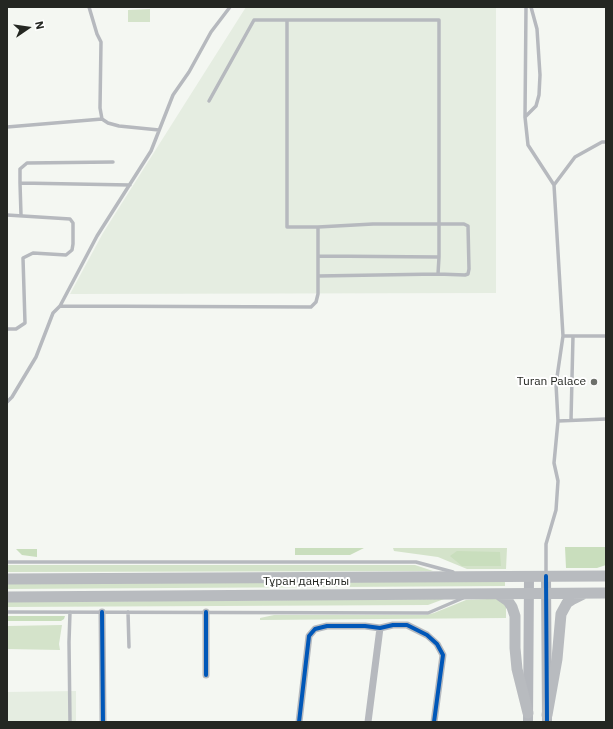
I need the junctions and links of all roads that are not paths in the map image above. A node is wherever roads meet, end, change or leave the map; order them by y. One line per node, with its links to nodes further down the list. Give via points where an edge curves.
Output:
1 (90, 7): 8 (lane, via 101,42)
2 (230, 7): 10 (lane, via 211,32 173,95)
3 (526, 7): 7 (lane)
4 (531, 7): 7 (lane, via 537,29 540,74 536,106)
5 (288, 20): 6 (lane, via 254,20); 18 (lane, via 439,20); 19 (lane, via 287,227)
6 (209, 101)
7 (525, 117): 15 (lane, via 528,145)
8 (102, 119): 9 (lane); 10 (lane, via 119,126)
9 (7, 127)
10 (159, 130): 14 (lane, via 152,151)
11 (606, 142): 15 (lane, via 575,157)
12 (113, 162): 13 (lane, via 27,163 20,169)
13 (20, 183): 14 (lane); 17 (lane)
14 (130, 185): 24 (lane, via 97,236)
15 (554, 185): 26 (lane)
16 (7, 215): 17 (lane)
17 (21, 215): 25 (lane, via 70,219 73,223 74,244 66,255 32,253 23,258 25,323 16,329)
18 (439, 225): 19 (lane, via 373,224); 21 (lane); 22 (lane, via 468,226 469,269 465,275)
19 (318, 227): 20 (lane)
20 (318, 256): 21 (lane); 23 (lane)
21 (439, 257): 22 (lane)
22 (438, 274): 23 (lane)
23 (318, 276): 24 (lane, via 318,294 316,302 311,307)
24 (60, 306): 29 (lane, via 53,313 36,357)
25 (7, 329)
26 (563, 336): 27 (lane); 32 (lane, via 556,384)
27 (573, 336): 28 (lane); 31 (lane)
28 (606, 336)
29 (7, 402)
30 (606, 419): 31 (lane)
31 (571, 420): 32 (lane)
32 (558, 421): 35 (lane, via 554,463 558,480 556,510 546,544)
33 (7, 562): 36 (lane, via 416,562)
34 (604, 575): 35 (main road, Тұран даңғылы)
35 (546, 576): 37 (main road, Тұран даңғылы); 40 (street)
36 (469, 577): 37 (main road, Тұран даңғылы); 38 (main road, Тұран даңғылы)
37 (529, 577): 39 (street)
38 (7, 579)
39 (529, 593): 40 (main road, Тұран даңғылы); 42 (main road, Тұран даңғылы); 53 (street)
40 (546, 593): 43 (main road, Тұран даңғылы); 54 (street)
41 (473, 594): 42 (main road, Тұран даңғылы); 44 (main road, Тұран даңғылы); 49 (lane, via 428,613)
42 (498, 594): 53 (main road, via 508,601 515,616 517,669)
43 (599, 594): 54 (main road, via 573,599 567,603 561,614 557,659)
44 (7, 597)
45 (7, 612): 46 (lane)
46 (70, 612): 47 (lane); 55 (lane)
47 (102, 612): 48 (lane); 56 (street)
48 (128, 612): 49 (lane); 51 (lane)
49 (206, 612): 52 (street)
50 (380, 628): 57 (street, via 315,628 309,636); 58 (street); 59 (street, via 407,625 427,635 437,644 443,655)
51 (128, 647)
52 (206, 674)
53 (528, 717)
54 (547, 718)
55 (70, 722)
56 (103, 722)
57 (299, 722)
58 (368, 722)
59 (434, 722)

